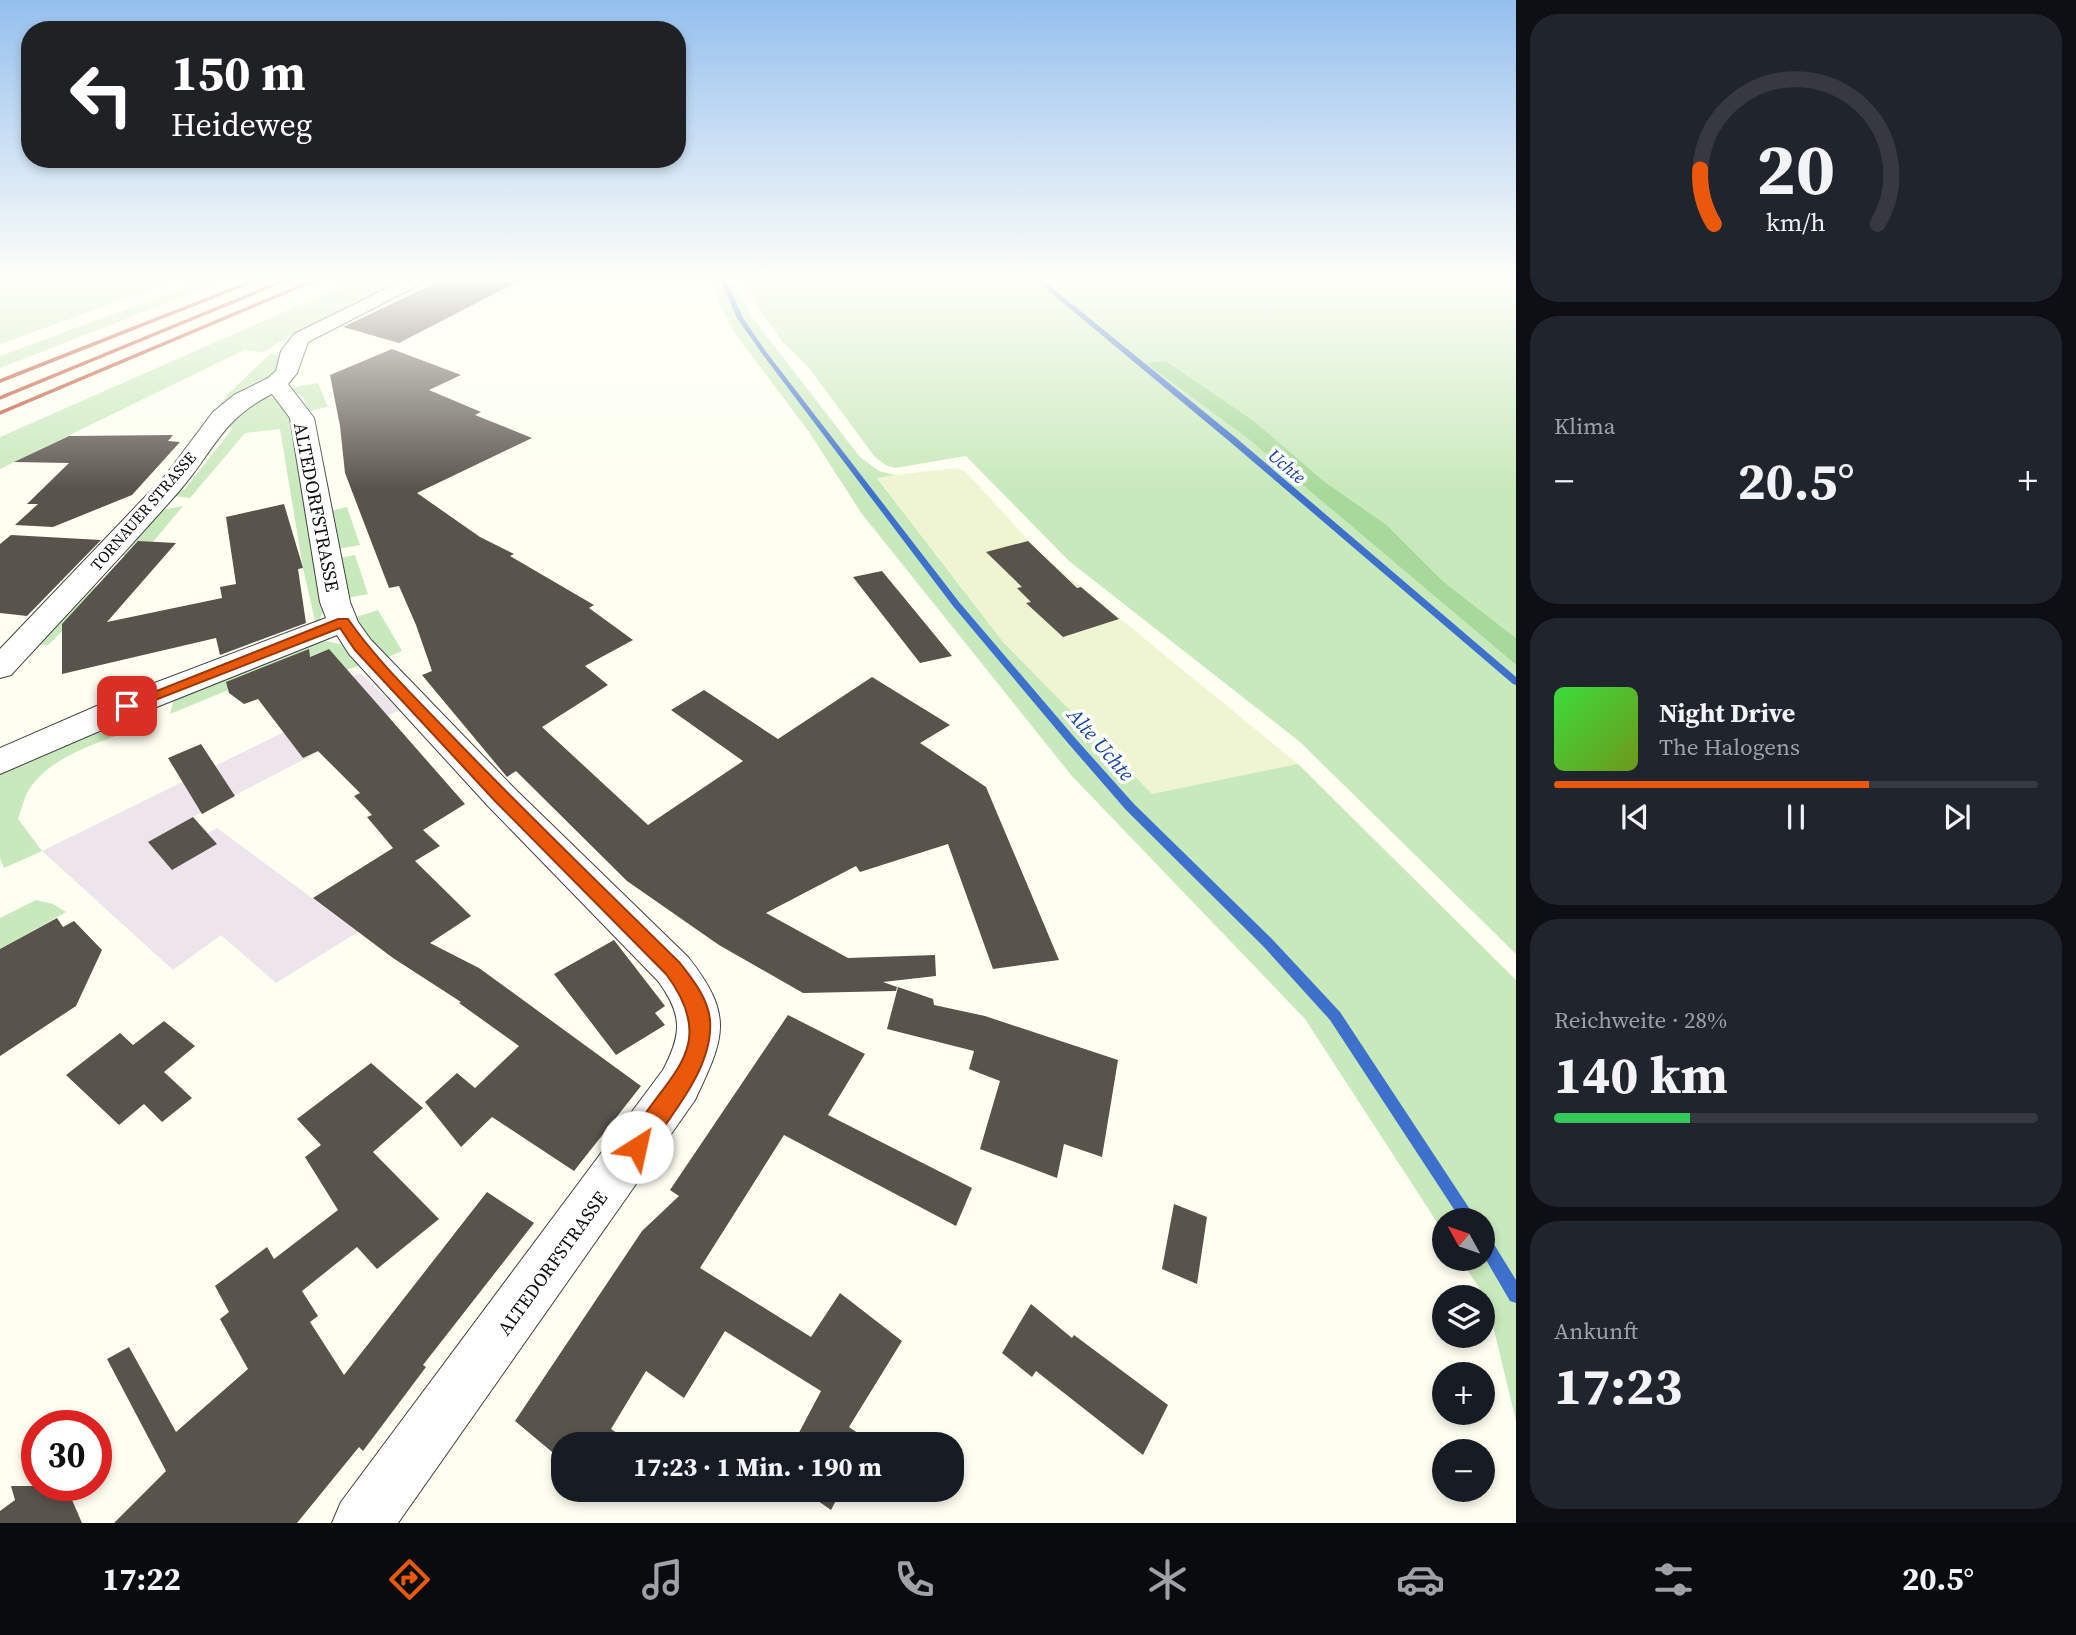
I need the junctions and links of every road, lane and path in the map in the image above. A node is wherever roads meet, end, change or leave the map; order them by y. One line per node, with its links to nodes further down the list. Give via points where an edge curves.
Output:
1 (294, 348): 2 (street, via 286,373)
2 (276, 383): 3 (street, ALTEDORFSTRASSE, via 302,418 335,602); 4 (street, TORNAUER STRASSE, via 221,417 174,481)
3 (343, 622): 5 (street, via 127,706); 6 (street, ALTEDORFSTRASSE, via 360,647 501,797 673,969 693,995 700,1019 698,1049 679,1085)
4 (0, 667)
5 (0, 762)
6 (362, 1523)

